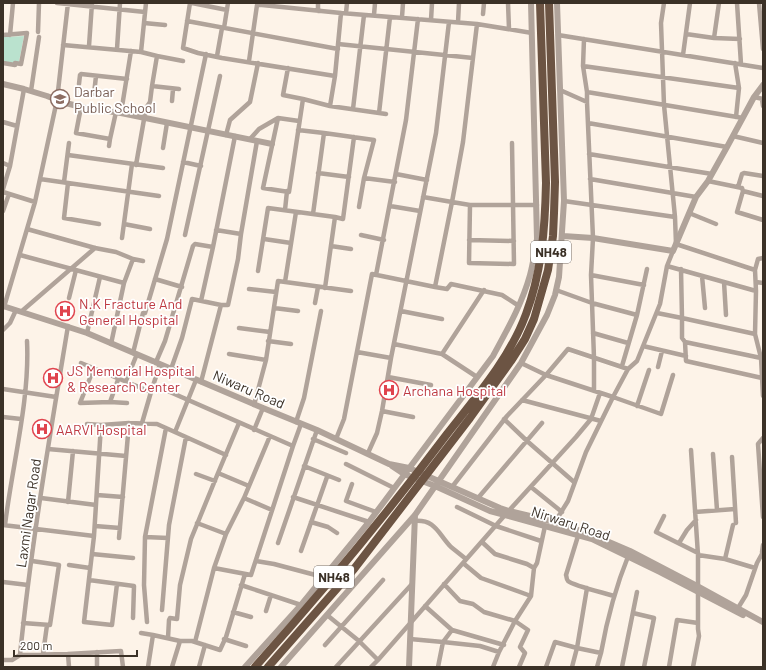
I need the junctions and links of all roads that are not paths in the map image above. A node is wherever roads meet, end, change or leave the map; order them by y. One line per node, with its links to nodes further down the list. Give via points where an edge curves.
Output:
1 (13, 3): 52 (street)
2 (39, 3): 95 (street)
3 (57, 3): 24 (street)
4 (146, 3): 31 (street)
5 (191, 3): 29 (street); 40 (street)
6 (228, 3): 29 (street)
7 (318, 3): 30 (street)
8 (347, 3): 32 (street)
9 (375, 3): 35 (street)
10 (404, 3): 37 (street)
11 (432, 3): 39 (street)
12 (459, 3): 42 (street)
13 (484, 3): 33 (street)
14 (508, 3): 47 (street)
15 (531, 3): 49 (street)
16 (540, 3): 359 (highway, NH48, via 546,183 544,235 538,273 516,337)
17 (549, 3): 359 (highway, NH48, via 555,182 553,236 547,276 525,339 484,400)
18 (557, 3): 53 (street)
19 (664, 3): 67 (street, via 661,23)
20 (690, 3): 50 (street)
21 (719, 3): 54 (street)
22 (737, 3): 56 (street)
23 (759, 3): 63 (street)
24 (68, 4): 26 (street); 57 (street)
25 (262, 4): 28 (street); 48 (street, via 257,5)
26 (92, 5): 27 (street); 58 (street)
27 (119, 6): 31 (street); 61 (street)
28 (290, 6): 30 (street)
29 (227, 10): 46 (street)
30 (318, 11): 32 (street)
31 (145, 12): 43 (street)
32 (344, 13): 34 (street); 59 (street)
33 (483, 14)
34 (364, 15): 35 (street); 60 (street)
35 (374, 15): 36 (street)
36 (390, 16): 37 (street); 62 (street)
37 (402, 17): 38 (street)
38 (418, 19): 39 (street); 66 (street)
39 (431, 20): 41 (street)
40 (187, 21): 46 (street); 68 (street, via 183,48)
41 (449, 22): 42 (street); 69 (street)
42 (458, 22): 44 (street)
43 (144, 23): 45 (street); 65 (street)
44 (476, 24): 47 (street); 73 (street)
45 (165, 25)
46 (223, 28): 48 (street); 72 (street)
47 (509, 29): 49 (street)
48 (254, 33): 59 (street); 75 (street)
49 (532, 33): 177 (street)
50 (686, 34): 54 (street); 70 (street)
51 (3, 35): 52 (street)
52 (10, 35): 76 (street, via 27,33 21,64)
53 (558, 35): 55 (street); 94 (street)
54 (714, 38): 56 (street)
55 (584, 39): 67 (street); 80 (street)
56 (740, 39): 79 (street)
57 (63, 44): 58 (street); 101 (street)
58 (89, 46): 61 (street)
59 (338, 46): 60 (street); 85 (street)
60 (361, 46): 62 (street); 108 (street)
61 (116, 49): 64 (street)
62 (387, 49): 66 (street); 110 (street)
63 (763, 49)
64 (131, 51): 65 (street); 87 (street)
65 (141, 52): 71 (street)
66 (415, 52): 69 (street); 149 (street)
67 (662, 52): 70 (street); 86 (street)
68 (206, 54): 72 (street); 120 (street)
69 (445, 55): 73 (street); 156 (street, via 436,133)
70 (683, 55): 78 (street)
71 (157, 56): 74 (street); 91 (street)
72 (217, 56): 75 (street)
73 (473, 58): 173 (street, via 463,142)
74 (183, 61)
75 (249, 61): 77 (street)
76 (3, 63)
77 (258, 63): 81 (street); 124 (street, via 250,102 230,120)
78 (735, 63): 79 (street); 92 (street)
79 (741, 64): 82 (street)
80 (583, 66): 86 (street); 96 (street)
81 (288, 68): 85 (street); 99 (street, via 283,95)
82 (763, 68)
83 (96, 76): 87 (street); 89 (street, via 80,74); 97 (street)
84 (220, 76): 122 (street)
85 (335, 76): 105 (street)
86 (663, 77): 92 (street); 104 (street)
87 (127, 79): 109 (street)
88 (3, 84): 93 (street)
89 (79, 84)
90 (763, 85): 98 (street)
91 (152, 86): 102 (street, via 176,89); 113 (street)
92 (739, 88): 112 (street)
93 (24, 89): 95 (street); 119 (street)
94 (560, 90): 103 (street); 171 (street)
95 (31, 91): 101 (street)
96 (587, 92): 103 (street); 104 (street)
97 (94, 94)
98 (754, 97): 100 (street); 112 (street)
99 (303, 99): 105 (street); 115 (street)
100 (762, 99): 106 (street)
101 (57, 100): 107 (street); 155 (street)
102 (172, 101)
103 (587, 102): 118 (street)
104 (664, 104): 112 (street); 128 (street)
105 (330, 106): 108 (street)
106 (763, 106)
107 (81, 107): 109 (street); 129 (street, via 76,133)
108 (353, 109): 110 (street)
109 (118, 113): 113 (street); 129 (street)
110 (379, 113): 111 (street)
111 (386, 114)
112 (739, 117): 126 (street)
113 (144, 118): 117 (street); 143 (street)
114 (278, 118): 115 (street); 130 (street); 135 (street)
115 (299, 121): 121 (street)
116 (3, 122): 119 (street)
117 (167, 123): 120 (street); 138 (street)
118 (588, 123): 128 (street); 139 (street)
119 (17, 126): 144 (street)
120 (190, 127): 122 (street); 141 (street)
121 (298, 130): 123 (street); 162 (street, via 289,192)
122 (208, 131): 124 (street); 145 (street)
123 (324, 133): 127 (street); 148 (street)
124 (226, 135): 125 (street)
125 (235, 136): 130 (street); 194 (street)
126 (733, 136): 134 (street); 137 (street)
127 (354, 137): 152 (street); 153 (street, via 374,140)
128 (668, 137): 137 (street); 147 (street)
129 (110, 139): 136 (street)
130 (250, 139): 131 (street)
131 (257, 141): 135 (street); 195 (street)
132 (69, 143): 140 (street)
133 (512, 143): 176 (street)
134 (763, 143)
135 (272, 144): 162 (street, via 263,188)
136 (109, 146)
137 (727, 147): 150 (street)
138 (163, 148)
139 (590, 154): 147 (street); 154 (street)
140 (68, 156): 143 (street); 158 (street)
141 (183, 162): 145 (street); 226 (street)
142 (3, 163): 144 (street)
143 (134, 165): 146 (street); 164 (street)
144 (10, 166): 161 (street)
145 (201, 166): 196 (street)
146 (162, 168)
147 (669, 168): 150 (street); 165 (street)
148 (318, 173): 152 (street); 184 (street)
149 (396, 174): 156 (street); 159 (street)
150 (712, 174): 157 (street)
151 (763, 176): 160 (street, via 744,173)
152 (349, 177): 186 (street, via 343,218)
153 (364, 178): 159 (street); 179 (street)
154 (590, 178): 165 (street); 174 (street)
155 (40, 179): 158 (street); 172 (street)
156 (427, 180): 169 (street)
157 (708, 181): 160 (street); 170 (street)
158 (66, 182): 164 (street); 189 (street, via 64,218)
159 (395, 182): 178 (street)
160 (738, 187): 163 (street)
161 (3, 191): 166 (street)
162 (287, 191): 180 (street)
163 (743, 191): 168 (street); 188 (street, via 738,213)
164 (128, 192): 167 (street); 190 (street)
165 (672, 193): 170 (street); 187 (street)
166 (9, 194): 172 (street); 181 (street)
167 (159, 196)
168 (763, 196)
169 (423, 197): 173 (street); 183 (street)
170 (696, 197): 185 (street)
171 (564, 201): 174 (street); 198 (street)
172 (34, 202): 192 (street)
173 (452, 202): 175 (street); 235 (street)
174 (590, 204): 187 (street); 200 (street)
175 (470, 205): 176 (street); 203 (street)
176 (513, 205): 177 (street); 204 (street)
177 (537, 205): 250 (street, via 537,239 530,275)
178 (390, 206): 183 (street); 202 (street)
179 (359, 207)
180 (285, 210): 182 (street); 201 (street, via 266,208)
181 (3, 211)
182 (296, 212): 184 (street); 205 (street)
183 (420, 212): 228 (street)
184 (313, 214): 186 (street)
185 (689, 214): 191 (street); 206 (street)
186 (336, 217): 207 (street)
187 (675, 217): 206 (street)
188 (763, 220)
189 (99, 224)
190 (124, 224): 193 (street); 199 (street)
191 (716, 224)
192 (27, 229): 209 (street); 212 (street)
193 (150, 229)
194 (216, 230): 195 (street); 208 (street)
195 (241, 234): 248 (street, via 228,305)
196 (185, 235)
197 (361, 235): 202 (street)
198 (563, 236): 200 (street); 240 (street)
199 (122, 238)
200 (593, 238): 211 (street); 223 (street)
201 (264, 239): 205 (street); 221 (street)
202 (384, 240): 222 (street)
203 (469, 240): 204 (street); 204 (street, via 469,263 514,264)
204 (514, 241)
205 (291, 243): 227 (street)
206 (676, 244): 211 (street); 220 (street)
207 (331, 246): 210 (street); 237 (street)
208 (213, 247): 236 (street, via 193,244); 245 (street)
209 (95, 248): 214 (street); 217 (street)
210 (351, 249)
211 (673, 251): 216 (street)
212 (20, 255): 217 (street); 249 (street)
213 (763, 258): 220 (street, via 758,259)
214 (133, 259): 215 (street); 231 (street)
215 (143, 261)
216 (667, 266): 219 (street); 257 (street, via 662,297)
217 (73, 269): 225 (street); 244 (street); 253 (street)
218 (648, 269): 233 (street)
219 (681, 269): 224 (street); 260 (street)
220 (755, 270): 230 (street)
221 (258, 271)
222 (376, 275): 228 (street); 278 (street, via 372,274)
223 (591, 275): 233 (street); 246 (street)
224 (702, 276): 229 (street); 252 (street)
225 (100, 277): 231 (street); 266 (street)
226 (156, 279): 236 (street); 279 (street, via 143,313)
227 (285, 282): 234 (street); 243 (street, via 278,281)
228 (406, 282): 235 (street); 256 (street)
229 (724, 282): 242 (street); 259 (street)
230 (756, 282): 232 (street); 242 (street)
231 (124, 283): 273 (street)
232 (763, 284)
233 (644, 285): 258 (street)
234 (318, 287): 237 (street); 247 (street)
235 (435, 287): 239 (street, via 447,289 451,284)
236 (182, 288): 288 (street)
237 (325, 288): 241 (street)
238 (249, 289): 243 (street)
239 (484, 290): 250 (street, via 502,294); 281 (street)
240 (556, 290): 246 (street); 289 (street, via 547,315)
241 (351, 291)
242 (756, 291): 268 (street)
243 (276, 292): 251 (street)
244 (68, 298)
245 (201, 301): 248 (street); 293 (street, via 192,299)
246 (592, 302): 258 (street); 267 (street)
247 (315, 303)
248 (221, 305): 303 (street)
249 (4, 306): 253 (street, Niwaru Road)
250 (519, 306): 300 (street, via 492,356)
251 (274, 308): 254 (street); 265 (street)
252 (705, 308)
253 (19, 311): 262 (street, Niwaru Road); 264 (street)
254 (298, 311)
255 (321, 311): 331 (street)
256 (401, 311): 261 (street); 275 (street)
257 (656, 313): 260 (street); 276 (street)
258 (637, 315): 272 (street)
259 (726, 315)
260 (682, 318): 268 (street); 271 (street, via 682,338)
261 (442, 319)
262 (68, 326): 266 (street, Niwaru Road); 312 (street, Laxmi Nagar Road)
263 (240, 328): 265 (street)
264 (3, 330)
265 (270, 332): 270 (street)
266 (87, 333): 273 (street, Niwaru Road)
267 (593, 333): 272 (street); 284 (street)
268 (755, 334): 285 (street)
269 (27, 341): 308 (street)
270 (268, 341): 274 (street); 286 (street)
271 (685, 342): 282 (street); 285 (street)
272 (628, 343): 290 (street)
273 (111, 344): 279 (street, Niwaru Road)
274 (291, 344)
275 (394, 344): 281 (street); 283 (street)
276 (643, 346): 277 (street); 294 (street, via 637,360)
277 (662, 350): 282 (street); 291 (street)
278 (357, 352): 283 (street); 342 (street, via 344,419)
279 (135, 354): 288 (street, Niwaru Road); 302 (street)
280 (229, 354): 286 (street)
281 (442, 354): 300 (street)
282 (686, 356): 301 (street, via 686,361)
283 (391, 358): 299 (street)
284 (594, 358): 290 (street); 296 (street, via 568,349); 307 (street)
285 (761, 358): 301 (street)
286 (266, 360): 318 (street)
287 (81, 363): 292 (street)
288 (158, 363): 293 (street, Niwaru Road); 304 (street)
289 (521, 363): 296 (street); 371 (street)
290 (622, 366): 294 (street)
291 (658, 367)
292 (94, 368): 298 (street); 316 (street, via 80,403)
293 (171, 369): 303 (street, Niwaru Road)
294 (628, 369): 313 (street)
295 (649, 370): 319 (street)
296 (546, 375): 307 (street); 315 (street)
297 (673, 375): 319 (street, via 661,414)
298 (119, 377): 302 (street); 316 (street)
299 (388, 377): 305 (street); 321 (street)
300 (477, 377): 361 (street)
301 (762, 378): 311 (street)
302 (126, 381): 309 (street)
303 (198, 381): 314 (street); 318 (street, Niwaru Road)
304 (154, 385): 309 (street); 314 (street)
305 (431, 385)
306 (3, 389): 308 (street)
307 (594, 391): 310 (street)
308 (25, 392): 312 (street); 324 (street)
309 (152, 392): 329 (street)
310 (600, 393): 313 (street); 326 (street)
311 (763, 396)
312 (56, 397): 346 (street, Laxmi Nagar Road)
313 (613, 397): 319 (street); 327 (street)
314 (188, 400): 330 (street); 338 (street)
315 (522, 400): 325 (street); 326 (street)
316 (110, 402): 317 (street)
317 (127, 403)
318 (254, 405): 320 (street, Niwaru Road)
319 (637, 406)
320 (263, 408): 331 (street, Niwaru Road); 336 (street)
321 (382, 411): 323 (street); 351 (street, via 377,433)
322 (3, 417): 324 (street)
323 (413, 417)
324 (21, 419): 378 (street)
325 (504, 419): 344 (street); 374 (street)
326 (591, 419): 327 (street); 356 (street)
327 (601, 422): 369 (street)
328 (129, 423): 329 (street); 334 (street); 354 (street)
329 (142, 423): 335 (street, via 157,424)
330 (239, 423): 336 (street); 353 (street)
331 (299, 423): 337 (street, Niwaru Road); 345 (street)
332 (86, 424): 334 (street)
333 (542, 424): 344 (street)
334 (101, 425): 349 (street)
335 (166, 428): 338 (street); 413 (street)
336 (254, 430): 339 (street)
337 (317, 430): 342 (street, Niwaru Road); 343 (street)
338 (175, 432): 340 (street)
339 (270, 436): 345 (street); 373 (street)
340 (186, 437): 353 (street); 415 (street)
341 (763, 438): 362 (street, via 758,444)
342 (336, 439): 351 (street, Niwaru Road)
343 (313, 440): 350 (street); 360 (street)
344 (527, 441): 356 (street); 383 (street)
345 (293, 446): 388 (street)
346 (48, 448): 348 (street); 381 (street, Laxmi Nagar Road)
347 (691, 450): 393 (street)
348 (73, 451): 349 (street); 384 (street)
349 (100, 453): 354 (street); 377 (street)
350 (346, 453)
351 (368, 453): 358 (street, Niwaru Road)
352 (713, 454): 389 (street)
353 (226, 455): 363 (street)
354 (126, 456): 379 (street)
355 (732, 457): 390 (street)
356 (552, 463): 369 (street); 375 (street)
357 (346, 464): 376 (street)
358 (389, 464): 361 (street, Niwaru Road); 365 (street, Nirwaru Road)
359 (429, 464): 372 (highway, NH48)
360 (304, 466): 366 (street); 380 (street)
361 (409, 468): 365 (street); 371 (street, Niwaru Road)
362 (761, 472): 396 (street)
363 (218, 473): 368 (street); 373 (street)
364 (196, 474): 368 (street)
365 (404, 474): 371 (street, Nirwaru Road); 376 (street)
366 (328, 477): 367 (street); 386 (street)
367 (339, 480)
368 (215, 481): 402 (street)
369 (574, 482): 392 (street)
370 (352, 484): 391 (street, via 346,501)
371 (437, 484): 374 (street, Nirwaru Road); 394 (street, Nirwaru Road, via 490,511); 397 (street)
372 (413, 485): 503 (highway, NH48); 504 (highway, NH48, via 354,569)
373 (249, 486): 382 (street)
374 (452, 487): 383 (street, Nirwaru Road)
375 (531, 487): 392 (street); 394 (street)
376 (394, 488): 391 (street)
377 (97, 495): 379 (street); 385 (street)
378 (6, 496): 403 (street)
379 (123, 497): 407 (street)
380 (293, 497): 386 (street); 418 (street)
381 (41, 498): 384 (street); 408 (street, Laxmi Nagar Road)
382 (244, 498): 388 (street); 410 (street)
383 (478, 498): 394 (street, Nirwaru Road)
384 (68, 502): 385 (street)
385 (96, 505): 404 (street)
386 (317, 506): 399 (street); 400 (street)
387 (457, 507): 405 (street)
388 (272, 510): 429 (street)
389 (717, 510): 390 (street); 393 (street)
390 (735, 510): 427 (street)
391 (376, 512): 400 (street)
392 (562, 512): 401 (street)
393 (695, 512): 398 (street)
394 (507, 513): 401 (street, Nirwaru Road); 405 (street); 406 (street, Nirwaru Road)
395 (664, 516): 419 (street, via 656,532)
396 (763, 517)
397 (414, 518): 430 (street, via 433,525); 442 (street); 459 (street)
398 (696, 520): 419 (street); 425 (street)
399 (312, 522): 409 (street); 421 (street)
400 (369, 522): 437 (street)
401 (555, 522): 423 (street, Nirwaru Road, via 595,536)
402 (197, 523): 410 (street); 474 (street, via 180,585 178,616 176,619 168,620)
403 (4, 525): 408 (street)
404 (95, 526): 407 (street); 411 (street)
405 (496, 526): 416 (street); 417 (street)
406 (545, 526): 412 (street, Nirwaru Road); 416 (street)
407 (120, 528): 414 (street)
408 (36, 529): 411 (street); 428 (street, Laxmi Nagar Road)
409 (337, 533)
410 (226, 534): 433 (street)
411 (94, 536): 424 (street)
412 (578, 536): 423 (street, Nirwaru Road); 446 (street, via 566,575 570,582)
413 (145, 537): 415 (street); 463 (street, via 144,585)
414 (119, 538)
415 (168, 538): 455 (street)
416 (540, 541): 434 (street)
417 (482, 542): 430 (street); 434 (street, via 495,554)
418 (278, 543)
419 (680, 543): 425 (street)
420 (763, 545): 422 (street)
421 (301, 551)
422 (762, 552): 435 (street)
423 (629, 553): 447 (street, Nirwaru Road); 451 (street)
424 (92, 554): 426 (street); 432 (street)
425 (698, 554): 427 (street); 447 (street)
426 (132, 558)
427 (725, 558): 435 (street)
428 (32, 561): 444 (street, Laxmi Nagar Road); 468 (street, via 59,565 50,625)
429 (256, 561): 436 (street, via 251,576); 437 (street)
430 (465, 561): 443 (street); 450 (street, via 481,578)
431 (69, 565): 432 (street)
432 (90, 568): 438 (street)
433 (214, 568): 436 (street); 478 (street)
434 (534, 568): 450 (street)
435 (755, 568): 454 (street, via 746,595)
436 (245, 574): 445 (street)
437 (323, 577): 452 (street)
438 (89, 580): 441 (street); 441 (street, via 84,622 91,623 112,625)
439 (383, 580): 469 (street)
440 (3, 582): 444 (street)
441 (117, 584): 461 (street, via 134,586)
442 (412, 584): 464 (street); 479 (street)
443 (444, 584): 453 (street); 462 (street, via 460,601 473,604 484,612)
444 (28, 585): 466 (street, Laxmi Nagar Road)
445 (242, 585): 449 (street); 457 (street)
446 (587, 588): 451 (street); 485 (street)
447 (698, 589): 454 (street, Nirwaru Road); 467 (street); 470 (street, Nirwaru Road)
448 (637, 592): 458 (street)
449 (270, 595): 452 (street); 456 (street)
450 (530, 596): 462 (street)
451 (614, 596): 488 (street)
452 (300, 605): 502 (street)
453 (424, 606): 464 (street); 471 (street)
454 (738, 608): 465 (street, Nirwaru Road)
455 (162, 610)
456 (266, 611)
457 (233, 612): 460 (street); 475 (street)
458 (633, 613): 515 (street); 516 (street, via 654,618)
459 (327, 615): 469 (street); 505 (street)
460 (251, 617)
461 (133, 618)
462 (515, 621): 483 (street); 511 (street, via 528,630 520,647 525,653)
463 (147, 622)
464 (410, 622): 476 (street); 494 (street)
465 (763, 622)
466 (23, 623): 468 (street); 491 (street, Laxmi Nagar Road)
467 (698, 623): 517 (street, via 678,620); 518 (street, via 699,636)
468 (47, 625): 489 (street)
469 (342, 626): 479 (street); 482 (street)
470 (763, 626)
471 (452, 630): 480 (street); 483 (street)
472 (141, 633): 473 (street)
473 (153, 635): 474 (street); 499 (street)
474 (168, 638): 477 (street)
475 (224, 640): 481 (street, via 220,650); 484 (street)
476 (410, 640): 480 (street); 508 (street)
477 (180, 641): 478 (street); 500 (street)
478 (195, 642): 481 (street)
479 (360, 642): 494 (street); 506 (street)
480 (443, 642): 487 (street, via 480,646); 509 (street)
481 (206, 645): 501 (street)
482 (324, 645)
483 (504, 645): 487 (street)
484 (246, 646)
485 (577, 648): 488 (street); 512 (street, via 555,642); 513 (street)
486 (96, 652): 490 (street); 497 (street); 498 (street, via 121,651)
487 (499, 652): 510 (street)
488 (601, 652): 514 (street)
489 (43, 654): 490 (street); 491 (street)
490 (68, 654): 496 (street)
491 (20, 655): 493 (street)
492 (3, 660): 493 (street)
493 (12, 660): 495 (street)
494 (378, 660): 507 (street)
495 (11, 667)
496 (69, 667)
497 (97, 667)
498 (122, 667)
499 (148, 667)
500 (172, 667)
501 (199, 667)
502 (244, 667)
503 (255, 667)
504 (268, 667)
505 (281, 667)
506 (336, 667)
507 (371, 667)
508 (409, 667)
509 (438, 667)
510 (493, 667)
511 (519, 667)
512 (546, 667)
513 (572, 667)
514 (597, 667)
515 (622, 667)
516 (644, 667)
517 (669, 667)
518 (693, 667)

